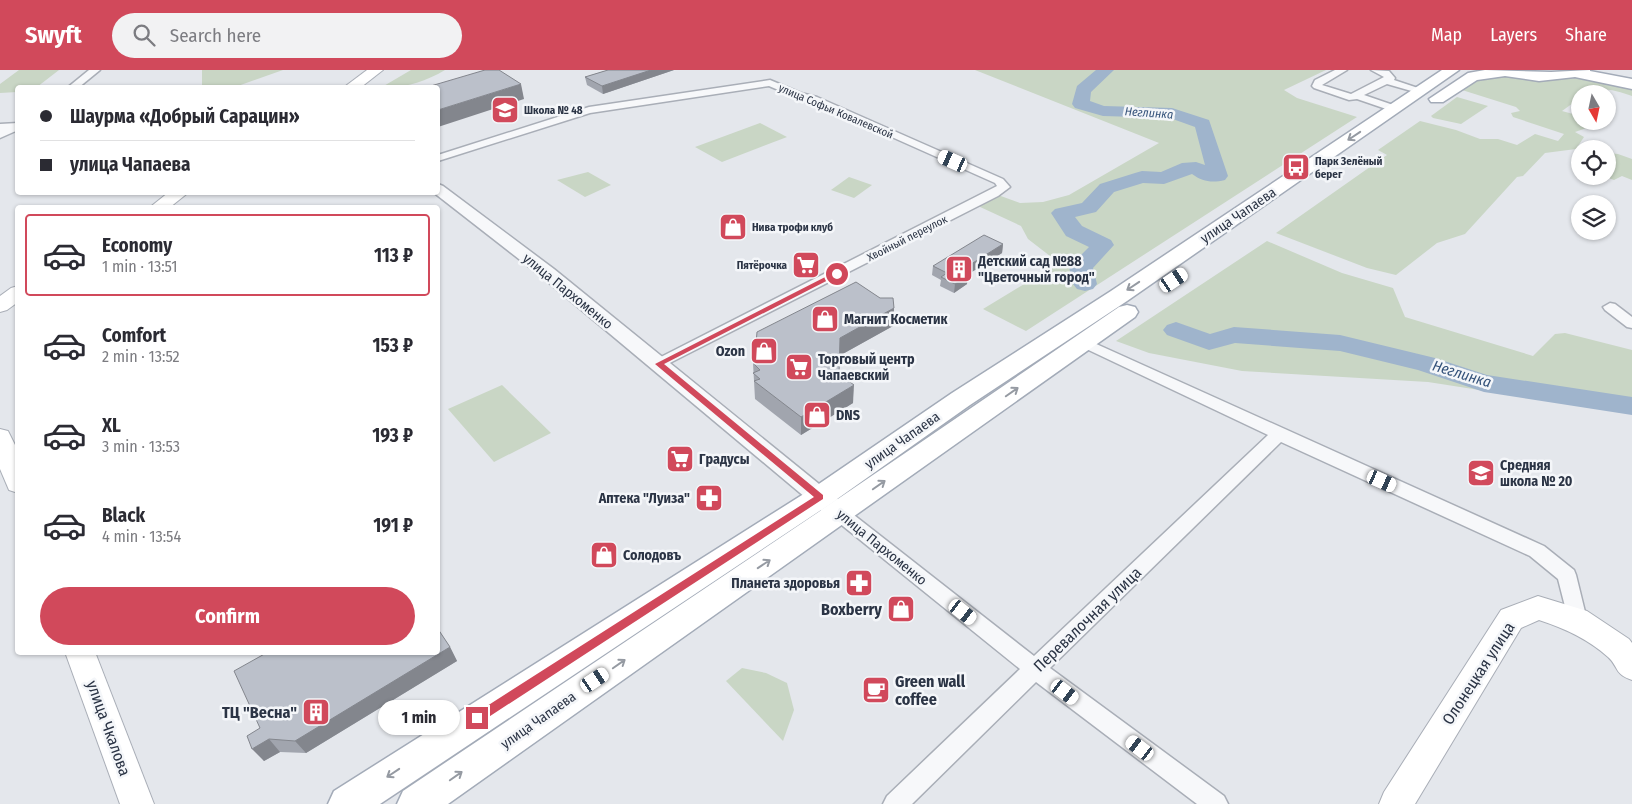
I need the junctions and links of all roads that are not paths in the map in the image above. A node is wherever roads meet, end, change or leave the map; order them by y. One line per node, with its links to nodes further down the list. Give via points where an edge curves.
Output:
1 (95, 70): 12 (street)
2 (376, 70): 13 (main road)
3 (1342, 70): 15 (street, via 1318,82 1317,86 1352,98)
4 (1376, 70): 10 (street, via 1386,73 1390,78)
5 (1452, 70): 14 (main road, улица Чапаева)
6 (1619, 70): 9 (main road)
7 (1500, 71): 8 (main road, улица Чапаева, via 1539,75); 26 (main road, улица Чапаева, via 1473,76 1449,90)
8 (1579, 72): 11 (main road, улица Чапаева)
9 (1632, 74)
10 (1385, 80): 14 (street); 15 (street)
11 (1632, 84)
12 (75, 85)
13 (354, 85)
14 (1422, 91): 16 (main road, улица Чапаева)
15 (1356, 96): 16 (street)
16 (1395, 109): 31 (main road, улица Чапаева, one-way to 31, via 962,399)
17 (440, 157): 18 (street, улица Софьи Ковалевской, via 589,110 770,83 814,99)
18 (960, 164): 27 (street, Хвойный переулок, via 1000,181 1004,187)
19 (440, 191): 27 (street, улица Пархоменко, via 548,273)
20 (177, 195): 21 (main road)
21 (162, 205)
22 (15, 294): 23 (main road)
23 (0, 306)
24 (1610, 307): 25 (street)
25 (1632, 324)
26 (1083, 342): 28 (street); 31 (main road, улица Чапаева, one-way to 26)
27 (658, 364): 31 (street, улица Пархоменко)
28 (1279, 434): 32 (street, via 1537,551 1567,575); 35 (street, Перевалочная улица)
29 (0, 437): 30 (main road)
30 (15, 476)
31 (830, 505): 35 (street, улица Пархоменко); 37 (main road, улица Чапаева, one-way to 37); 38 (main road, улица Чапаева, one-way to 31)
32 (1577, 620): 34 (main road, Олонецкая улица); 41 (main road, Олонецкая улица, via 1538,608 1511,619)
33 (81, 655): 36 (main road, улица Чкалова)
34 (1626, 658)
35 (1035, 669): 39 (street, Перевалочная улица); 40 (street, улица Пархоменко)
36 (137, 804)
37 (347, 804)
38 (416, 804)
39 (895, 804)
40 (1216, 804)
41 (1396, 804)

